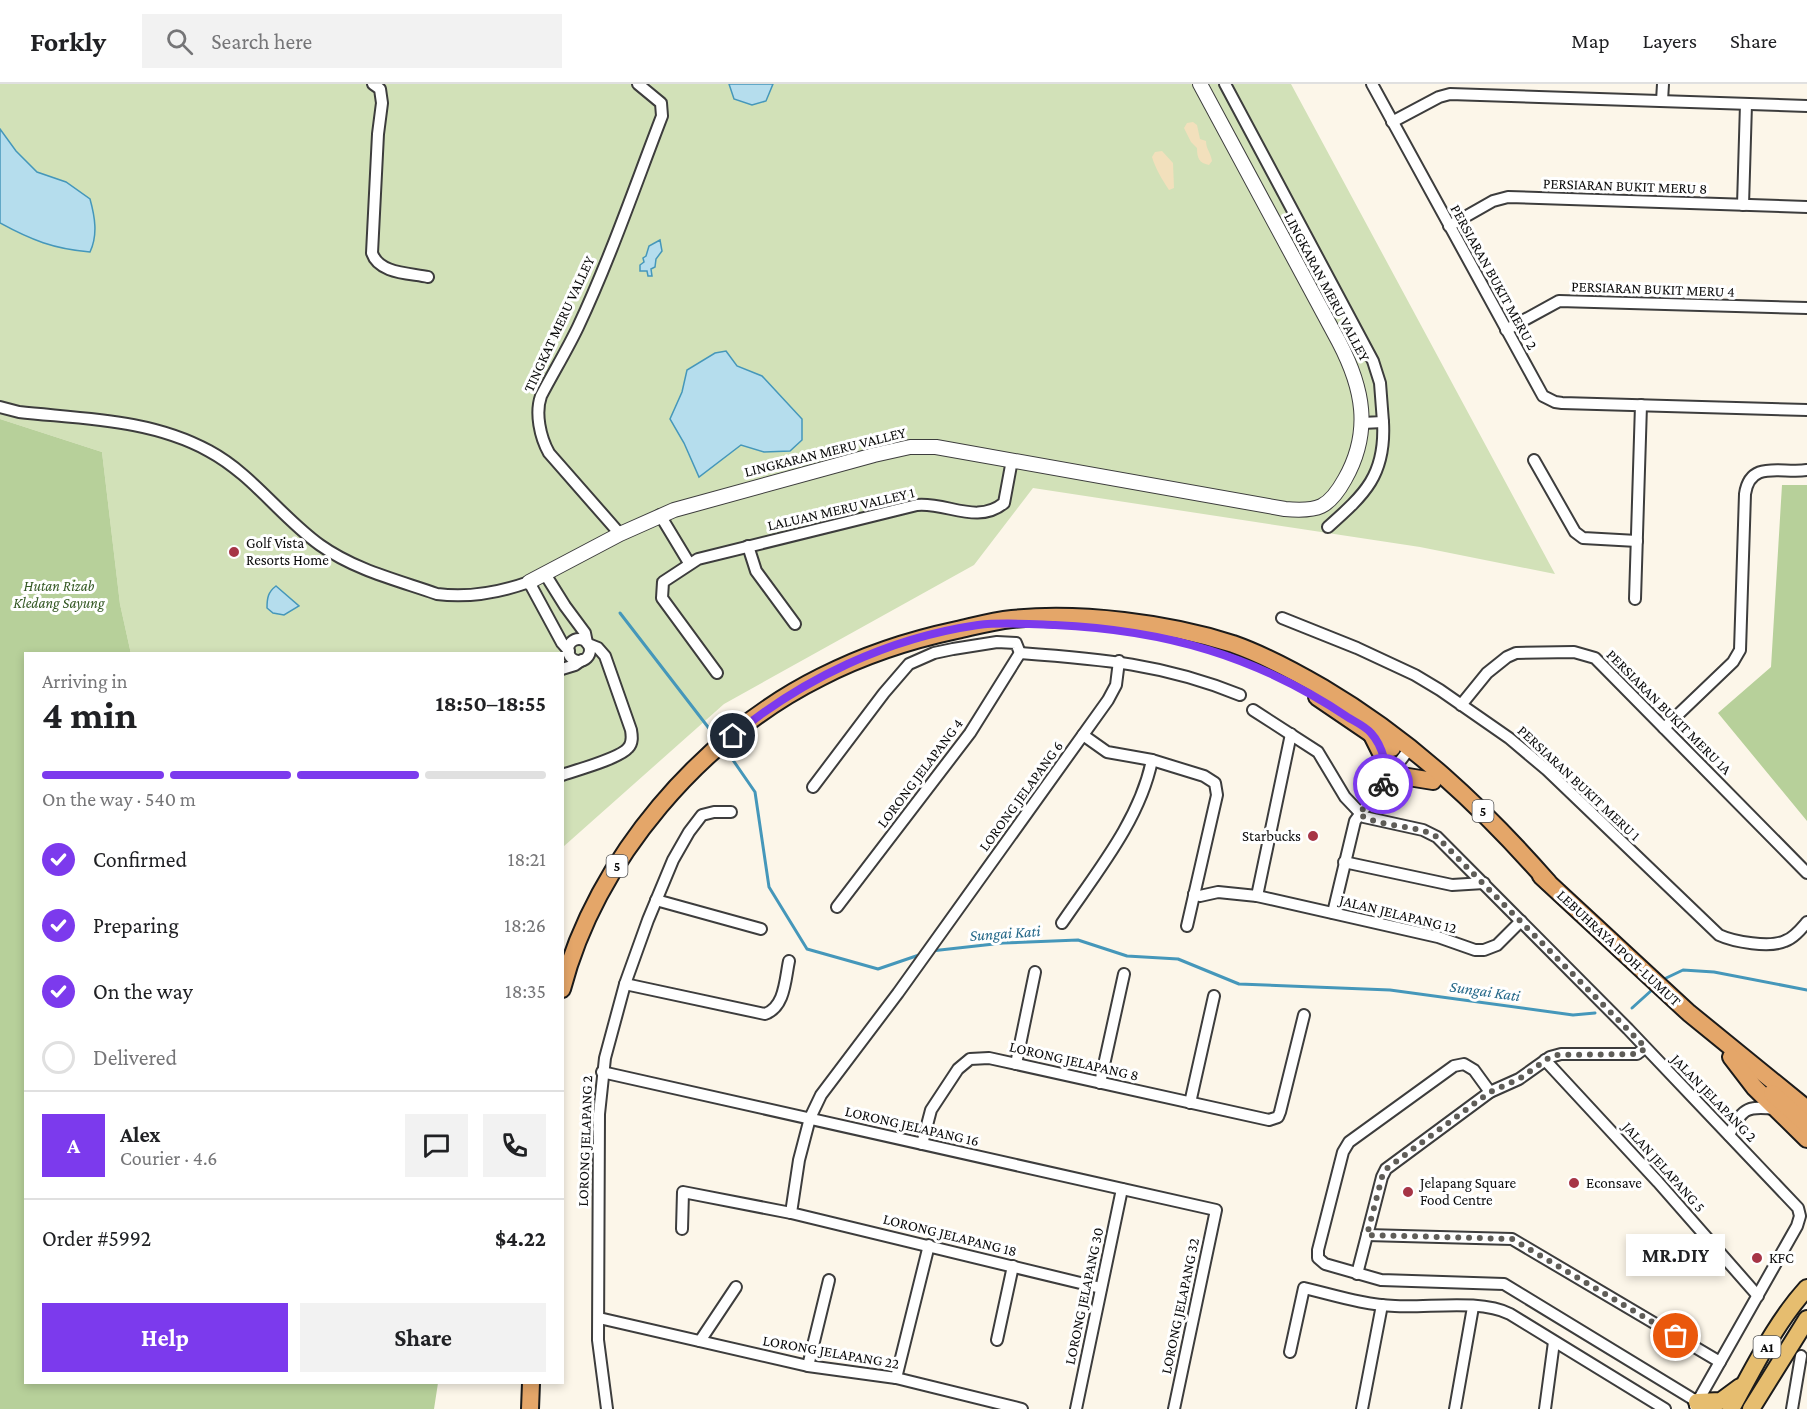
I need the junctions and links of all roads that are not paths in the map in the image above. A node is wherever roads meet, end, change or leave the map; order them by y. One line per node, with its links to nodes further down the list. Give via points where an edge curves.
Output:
1 (373, 84): 9 (street, via 380,89)
2 (388, 84): 9 (street)
3 (638, 84): 31 (street, TINGKAT MERU VALLEY, via 661,103 662,116 585,311 538,408 549,453)
4 (1200, 84): 14 (street, LINGKARAN MERU VALLEY)
5 (1225, 84): 13 (street)
6 (1372, 84): 12 (street, PERSIARAN BUKIT MERU 2)
7 (1662, 84): 8 (street)
8 (1662, 101): 10 (street); 12 (street, via 1450,94)
9 (382, 102): 18 (street, via 372,253 380,266)
10 (1746, 104): 11 (street); 15 (street)
11 (1807, 106)
12 (1392, 122): 17 (street, PERSIARAN BUKIT MERU 2)
13 (1263, 157): 14 (street); 24 (street, via 1373,361 1380,384)
14 (1244, 166): 25 (street, LINGKARAN MERU VALLEY, via 1352,365)
15 (1743, 205): 16 (street, PERSIARAN BUKIT MERU 8); 17 (street, PERSIARAN BUKIT MERU 8, via 1508,197 1493,201)
16 (1807, 207)
17 (1449, 226): 20 (street, PERSIARAN BUKIT MERU 2)
18 (428, 277)
19 (1807, 308): 20 (street, PERSIARAN BUKIT MERU 4, via 1559,301)
20 (1506, 330): 21 (street, PERSIARAN BUKIT MERU 2, via 1539,391 1549,400)
21 (1641, 405): 23 (street, PERSIARAN BUKIT MERU 2); 32 (street)
22 (0, 407): 36 (street, LINGKARAN MERU VALLEY, via 173,434 221,458 319,544 355,566 437,594 486,593)
23 (1807, 410)
24 (1383, 422): 25 (street); 30 (street, via 1382,456 1370,484)
25 (1362, 423): 26 (street, LINGKARAN MERU VALLEY, via 1358,450 1340,488 1331,501 1311,510 1285,509)
26 (1012, 460): 29 (street, LINGKARAN MERU VALLEY, via 936,447 910,447); 33 (street, LALUAN MERU VALLEY 1, via 1004,503 988,512 917,506)
27 (1534, 460): 32 (street, via 1575,532 1583,538)
28 (1807, 471): 55 (street, via 1764,471 1750,478 1745,494 1740,650 1733,662)
29 (660, 515): 31 (street, LINGKARAN MERU VALLEY); 34 (street)
30 (1328, 527)
31 (620, 534): 35 (street, LINGKARAN MERU VALLEY)
32 (1637, 541): 38 (street)
33 (748, 546): 34 (street, LALUAN MERU VALLEY 1); 41 (street, via 756,571)
34 (689, 563): 51 (street, LALUAN MERU VALLEY 1, via 663,582 662,598)
35 (545, 574): 36 (street, LINGKARAN MERU VALLEY); 37 (street)
36 (529, 582): 39 (street)
37 (559, 598): 39 (street); 43 (street)
38 (1635, 599)
39 (543, 607): 44 (street)
40 (1282, 618): 53 (street, PERSIARAN BUKIT MERU 1, via 1388,662)
41 (795, 624)
42 (979, 625): 56 (highway, LEBUHRAYA IPOH-LUMUT / 5, via 1075,626 1204,648 1276,675); 59 (highway, LEBUHRAYA IPOH-LUMUT / 5, via 1011,619 1107,620 1156,626 1224,642 1304,677 1352,706); 84 (highway, LEBUHRAYA IPOH-LUMUT / 5, via 903,643 843,666 794,692 743,727 702,762 634,839 602,890)
43 (588, 643): 44 (street, via 575,640); 46 (street, via 590,652); 49 (street, via 602,652)
44 (569, 652): 46 (street, via 576,660); 48 (street)
45 (1020, 653): 47 (street); 64 (street, via 1016,643 997,642 934,653 909,664); 74 (street, LORONG JELAPANG 4, via 970,733)
46 (583, 659): 49 (street, via 597,659); 50 (street)
47 (1119, 661): 52 (street, via 1171,671); 58 (street, LORONG JELAPANG 6, via 1116,685)
48 (564, 663)
49 (607, 666): 61 (street, via 631,730 631,745 617,756)
50 (564, 667)
51 (717, 673)
52 (1240, 695)
53 (1461, 705): 55 (street, PERSIARAN BUKIT MERU 1A, via 1487,673 1507,657 1528,651 1574,652 1599,661); 77 (street, PERSIARAN BUKIT MERU 1, via 1530,754 1719,935 1779,944)
54 (1253, 710): 57 (street)
55 (1664, 728): 68 (street, PERSIARAN BUKIT MERU 1A)
56 (1371, 733): 59 (highway, LEBUHRAYA IPOH-LUMUT / 5); 62 (highway, via 1383,757)
57 (1291, 734): 66 (street, via 1318,752); 72 (street)
58 (1083, 735): 60 (street, via 1107,752); 99 (street, LORONG JELAPANG 6, via 820,1095)
59 (1406, 752): 62 (street); 63 (highway, LEBUHRAYA IPOH-LUMUT / 5); 69 (highway, LEBUHRAYA IPOH-LUMUT / 5, via 1480,809)
60 (1152, 760): 71 (street, via 1215,783 1217,795); 78 (street, via 1145,786 1121,834)
61 (564, 774)
62 (1385, 781): 63 (highway, via 1402,776); 66 (street)
63 (1433, 781): 69 (highway, LEBUHRAYA IPOH-LUMUT / 5)
64 (813, 787)
65 (731, 812): 73 (street, LORONG JELAPANG 2, via 708,813 698,819 673,860)
66 (1359, 814): 67 (street); 70 (street, JALAN JELAPANG 2, via 1431,833)
67 (1344, 862): 70 (street, via 1452,885); 75 (street)
68 (1807, 873)
69 (1548, 882): 87 (highway, LEBUHRAYA IPOH-LUMUT / 5)
70 (1484, 883): 76 (street, JALAN JELAPANG 2)
71 (1194, 894): 72 (street, JALAN JELAPANG 12); 79 (street)
72 (1257, 896): 75 (street, JALAN JELAPANG 12)
73 (656, 900): 80 (street); 85 (street, LORONG JELAPANG 2)
74 (837, 908)
75 (1333, 913): 76 (street, JALAN JELAPANG 12, via 1484,950 1497,945)
76 (1521, 921): 89 (street, JALAN JELAPANG 2)
77 (1807, 922)
78 (1062, 923)
79 (1187, 926)
80 (761, 929)
81 (789, 961): 85 (street, via 780,1001 765,1014)
82 (1035, 972): 92 (street)
83 (1124, 974): 94 (street)
84 (564, 983)
85 (625, 984): 93 (street, LORONG JELAPANG 2)
86 (1214, 996): 96 (street)
87 (1689, 1013): 90 (highway, LEBUHRAYA IPOH-LUMUT / 5); 97 (highway, LEBUHRAYA IPOH-LUMUT / 5)
88 (1304, 1015): 96 (street, LORONG JELAPANG 8, via 1278,1117 1269,1120)
89 (1646, 1048): 91 (street, via 1637,1054 1561,1054); 101 (street, JALAN JELAPANG 2)
90 (1731, 1057): 98 (highway); 100 (highway, LEBUHRAYA IPOH-LUMUT / 5)
91 (1545, 1060): 95 (street, via 1519,1079); 116 (street, JALAN JELAPANG 5)
92 (1016, 1064): 94 (street, LORONG JELAPANG 8); 103 (street, LORONG JELAPANG 8, via 979,1057 964,1063 931,1110)
93 (602, 1072): 99 (street, LORONG JELAPANG 16); 119 (street, LORONG JELAPANG 2)
94 (1100, 1083): 96 (street, LORONG JELAPANG 8)
95 (1490, 1092): 108 (street, via 1386,1169); 111 (street, via 1474,1070 1464,1064 1454,1066 1345,1146 1318,1254 1321,1262)
96 (1190, 1102)
97 (1803, 1105)
98 (1775, 1109): 101 (street, via 1746,1110); 102 (highway)
99 (810, 1118): 103 (street, LORONG JELAPANG 16); 106 (street)
100 (1807, 1125)
101 (1729, 1135): 116 (street, JALAN JELAPANG 2, via 1798,1208 1800,1216)
102 (1807, 1139)
103 (922, 1144): 104 (street, LORONG JELAPANG 16)
104 (1122, 1189): 105 (street, LORONG JELAPANG 16); 114 (street, LORONG JELAPANG 30)
105 (1216, 1210): 137 (street, LORONG JELAPANG 32)
106 (791, 1213): 107 (street, LORONG JELAPANG 18, via 683,1192); 109 (street, LORONG JELAPANG 18)
107 (682, 1229)
108 (1367, 1235): 111 (street); 126 (street, via 1512,1239)
109 (929, 1245): 110 (street, LORONG JELAPANG 18); 128 (street)
110 (1013, 1266): 114 (street, LORONG JELAPANG 18); 121 (street)
111 (1357, 1274): 132 (street, via 1381,1280 1504,1284)
112 (829, 1280): 127 (street)
113 (736, 1287): 122 (street)
114 (1101, 1288): 136 (street, LORONG JELAPANG 30)
115 (1807, 1288): 129 (main road, A1)
116 (1758, 1296): 126 (street)
117 (1382, 1305): 118 (street); 124 (street, via 1304,1288); 138 (street)
118 (1473, 1307): 123 (street, via 1499,1309); 139 (street)
119 (599, 1318): 122 (street, LORONG JELAPANG 22); 134 (street, LORONG JELAPANG 2, via 598,1340)
120 (1807, 1319): 131 (main road, A1)
121 (997, 1340)
122 (700, 1341): 127 (street, LORONG JELAPANG 22)
123 (1554, 1342): 140 (street); 141 (street)
124 (1290, 1352)
125 (1801, 1356): 143 (street)
126 (1720, 1362): 132 (street)
127 (808, 1366): 128 (street, LORONG JELAPANG 22)
128 (896, 1378): 135 (street, LORONG JELAPANG 22)
129 (1748, 1380): 132 (main road, via 1721,1401); 142 (main road, A1)
130 (531, 1384): 133 (highway)
131 (1753, 1405)
132 (1700, 1407)
133 (530, 1409)
134 (608, 1409)
135 (1022, 1409)
136 (1076, 1409)
137 (1174, 1409)
138 (1362, 1409)
139 (1455, 1409)
140 (1545, 1409)
141 (1665, 1409)
142 (1731, 1409)
143 (1792, 1409)

